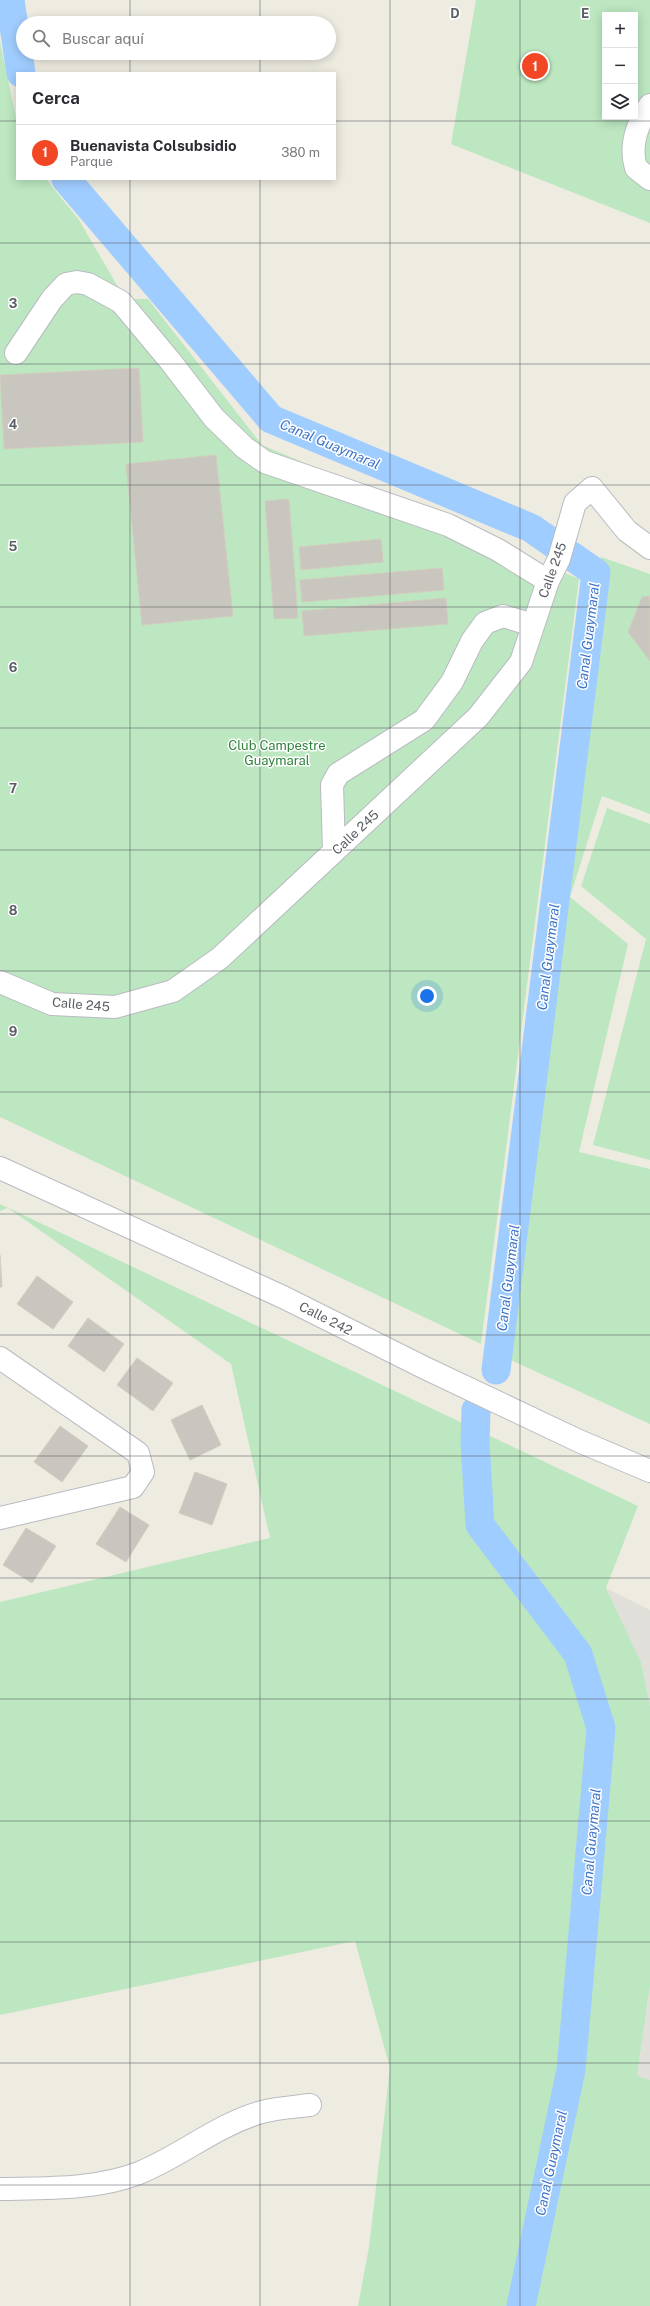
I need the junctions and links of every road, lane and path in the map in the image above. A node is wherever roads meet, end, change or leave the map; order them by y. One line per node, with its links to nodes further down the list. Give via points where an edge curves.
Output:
1 (650, 105): 2 (street, via 639,124 633,152 636,168)
2 (650, 180)
3 (16, 353): 8 (street, via 52,299 66,284 88,284 121,302 214,418 244,448 265,462 448,525 498,550)
4 (589, 491): 5 (street, via 606,489); 6 (street, via 627,530); 7 (street, via 620,541); 8 (street, Calle 245, via 575,503 559,559)
5 (650, 534)
6 (650, 548)
7 (650, 560)
8 (548, 580): 9 (street, Calle 245)
9 (533, 625): 10 (street, Calle 245, via 521,662 478,717); 10 (street, via 503,616 485,623 472,641 452,682 424,720 338,774 332,786)
10 (334, 851): 11 (street, Calle 245, via 220,958 173,991 115,1007 52,1004)
11 (0, 982)
12 (0, 1168): 14 (street, Calle 242, via 283,1297 572,1438)
13 (0, 1358): 15 (street, via 138,1453 143,1472 132,1487)
14 (650, 1471)
15 (0, 1518)
16 (310, 2105): 17 (street, via 262,2112 229,2126 144,2171 103,2183 54,2188)
17 (0, 2189)

